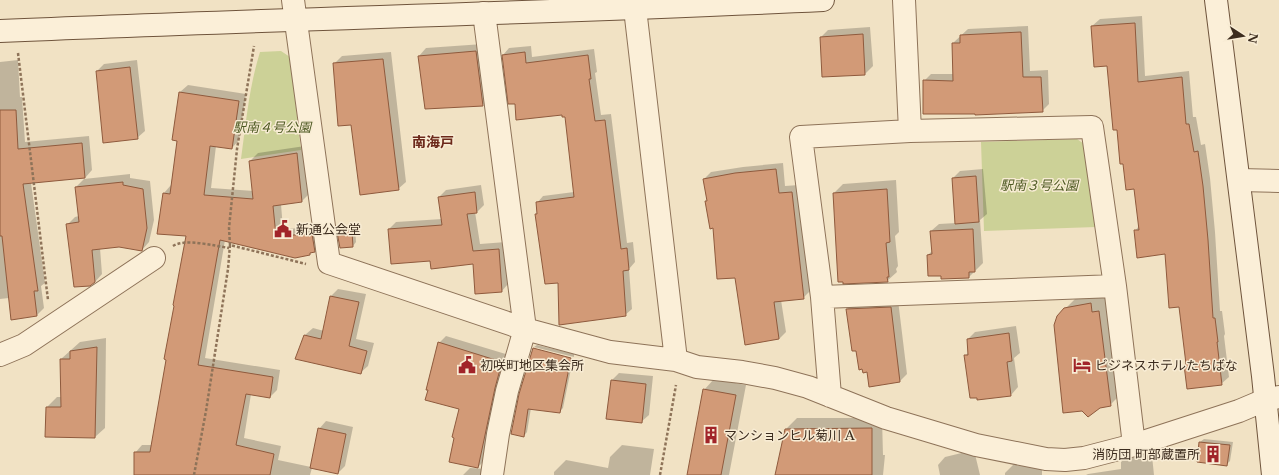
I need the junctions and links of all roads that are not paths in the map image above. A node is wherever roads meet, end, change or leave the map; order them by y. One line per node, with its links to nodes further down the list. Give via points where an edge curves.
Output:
1 (824, 0): 4 (street)
2 (904, 0): 8 (street)
3 (1216, 0): 9 (street)
4 (635, 4): 6 (street); 16 (street)
5 (295, 10): 6 (street); 7 (street, via 258,21); 14 (street, via 328,264)
6 (484, 13): 14 (street)
7 (8, 31)
8 (910, 131): 12 (street, via 1092,127); 13 (street, via 801,137)
9 (1239, 180): 10 (street); 18 (street)
10 (1279, 181)
11 (154, 258): 15 (street, via 24,345)
12 (1116, 286): 13 (street); 19 (street)
13 (822, 297): 17 (street)
14 (525, 329): 16 (street, via 610,352); 20 (street, via 507,391)
15 (0, 355)
16 (678, 360): 17 (street, via 697,367 775,378)
17 (830, 396): 19 (street, via 886,418 976,445 1046,459 1084,458)
18 (1272, 398): 19 (street); 21 (street)
19 (1134, 445)
20 (492, 475)
21 (1273, 475)

